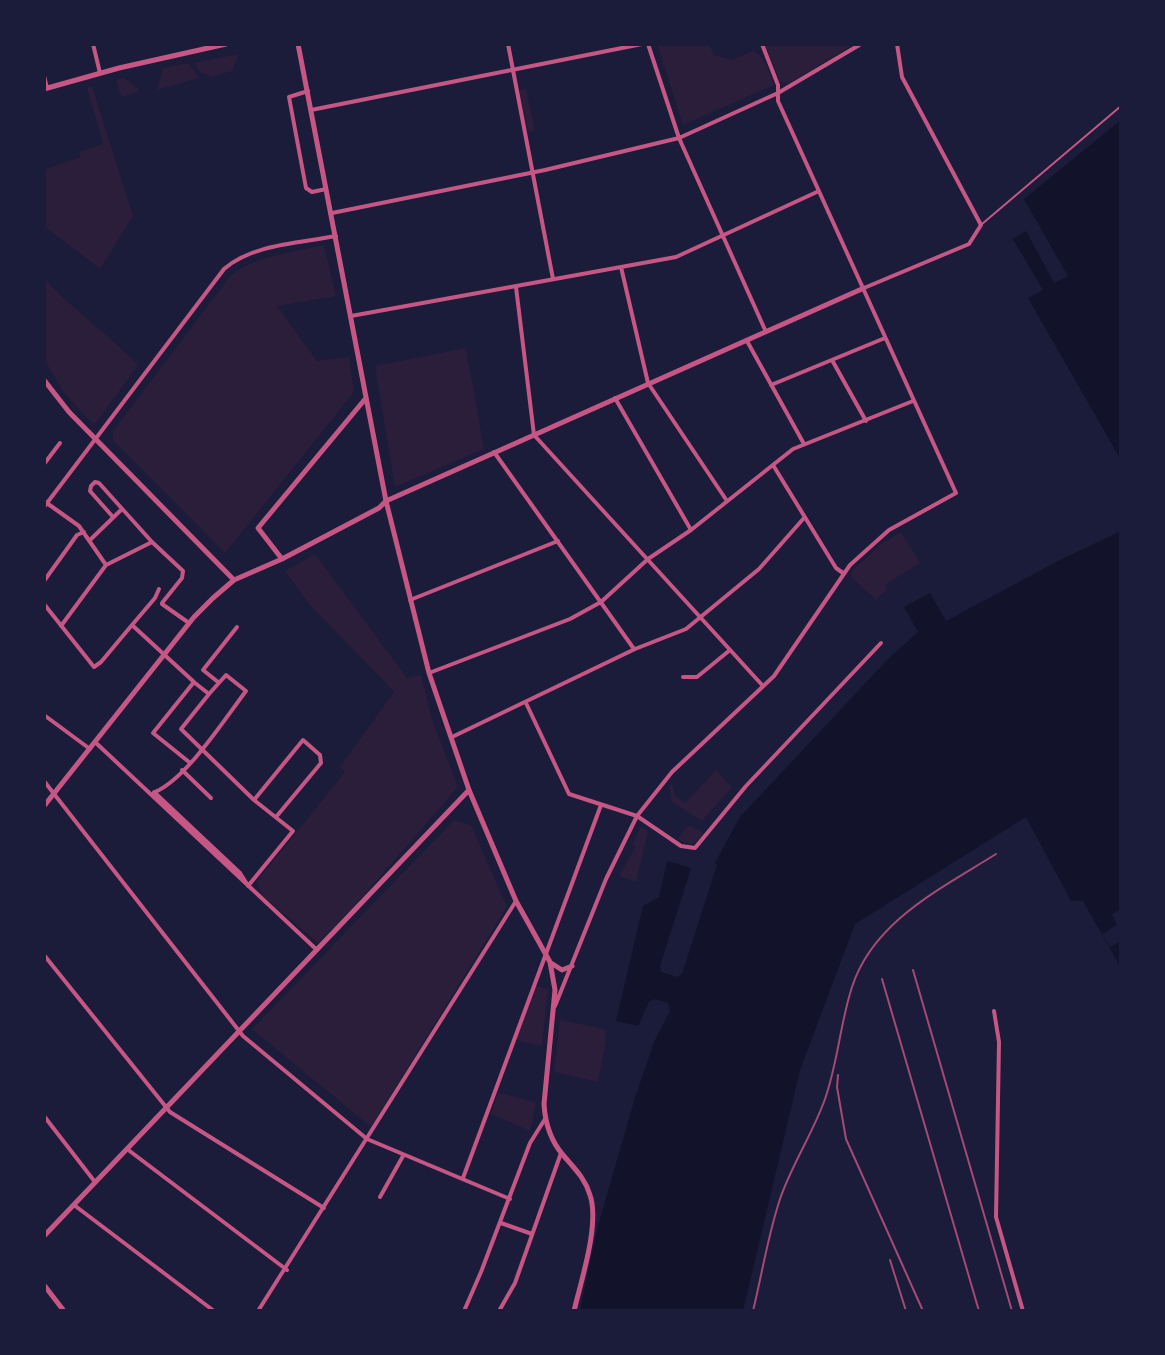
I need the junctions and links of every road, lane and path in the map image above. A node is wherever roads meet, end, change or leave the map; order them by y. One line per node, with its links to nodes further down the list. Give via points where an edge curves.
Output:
1 (93, 44): 11 (street)
2 (226, 44): 11 (street)
3 (298, 44): 14 (street)
4 (508, 44): 10 (street)
5 (642, 44): 10 (street)
6 (648, 44): 18 (street)
7 (762, 44): 15 (street)
8 (861, 44): 15 (street)
9 (897, 44): 23 (street, via 902,77)
10 (513, 70): 17 (street); 19 (street)
11 (100, 73): 13 (street)
12 (44, 76): 13 (street)
13 (45, 89)
14 (308, 91): 17 (street); 20 (street, via 289,97 295,137 306,188)
15 (778, 93): 18 (street); 21 (street)
16 (1121, 106): 23 (lane)
17 (311, 110): 20 (street)
18 (679, 138): 19 (street); 24 (street)
19 (532, 172): 22 (street); 27 (street)
20 (327, 189): 22 (street)
21 (819, 191): 24 (street); 29 (street)
22 (332, 213): 25 (street)
23 (981, 225): 29 (street, via 969,244)
24 (723, 235): 26 (street, via 676,257); 31 (street)
25 (336, 236): 30 (street); 43 (street, via 253,252 232,262)
26 (621, 267): 27 (street); 35 (street)
27 (553, 279): 28 (street)
28 (516, 287): 30 (street); 42 (street)
29 (864, 288): 31 (street); 32 (street)
30 (351, 316): 38 (street)
31 (766, 332): 33 (street)
32 (885, 338): 34 (street); 40 (street)
33 (747, 341): 35 (street); 37 (street)
34 (832, 360): 37 (street); 41 (street)
35 (648, 383): 39 (street); 50 (street)
36 (45, 384): 43 (street)
37 (771, 385): 45 (street)
38 (367, 397): 49 (street); 60 (street, via 258,528)
39 (615, 398): 42 (street); 55 (street)
40 (913, 401): 41 (street); 63 (street, via 956,493 882,534)
41 (866, 421): 45 (street)
42 (534, 435): 46 (street); 61 (street)
43 (95, 439): 51 (street); 64 (street)
44 (60, 443): 47 (street)
45 (804, 444): 48 (street)
46 (494, 452): 49 (street); 58 (street)
47 (44, 464)
48 (773, 465): 50 (street); 54 (street)
49 (386, 501): 60 (street); 68 (street)
50 (727, 501): 55 (street)
51 (45, 504): 56 (street)
52 (122, 509): 53 (street); 53 (street, via 99,483 91,486); 59 (street)
53 (113, 517): 57 (street)
54 (804, 518): 63 (street); 72 (street, via 759,569)
55 (691, 530): 61 (street)
56 (84, 532): 57 (street); 65 (street)
57 (90, 540): 62 (street)
58 (558, 541): 68 (street); 69 (street)
59 (152, 542): 62 (street); 70 (street, via 183,571)
60 (282, 559): 64 (street)
61 (648, 559): 69 (street); 72 (street)
62 (106, 565): 75 (street)
63 (843, 573): 85 (street)
64 (234, 580): 73 (street)
65 (44, 581)
66 (159, 589): 67 (street)
67 (155, 598): 70 (street); 74 (street)
68 (410, 600): 81 (street)
69 (601, 602): 78 (street); 81 (street)
70 (162, 603): 73 (street)
71 (44, 604): 75 (street)
72 (702, 618): 78 (street); 79 (street)
73 (189, 623): 80 (street)
74 (132, 625): 75 (street, via 94,667); 80 (street)
75 (61, 626)
76 (237, 627): 84 (street, via 203,670)
77 (881, 643): 104 (street, via 695,848 681,846)
78 (635, 649): 87 (street)
79 (730, 650): 82 (street, via 697,677); 85 (street)
80 (163, 656): 83 (street); 90 (street)
81 (429, 673): 89 (street)
82 (683, 677)
83 (194, 682): 86 (street); 93 (street, via 153,733)
84 (218, 682): 86 (street); 92 (street, via 226,675 246,691)
85 (763, 686): 104 (street, via 672,772)
86 (209, 694): 92 (street, via 181,729)
87 (526, 703): 89 (street); 102 (street, via 569,794)
88 (44, 715): 91 (street)
89 (450, 738): 97 (street)
90 (95, 742): 91 (street); 96 (street)
91 (90, 749): 99 (street)
92 (202, 749): 93 (street); 101 (street)
93 (189, 762): 94 (street)
94 (182, 770): 98 (street); 100 (street)
95 (44, 781): 99 (street)
96 (148, 790): 98 (street); 106 (street)
97 (469, 790): 107 (street); 108 (street)
98 (155, 792): 106 (street)
99 (54, 794): 103 (street); 115 (street)
100 (211, 798)
101 (254, 800): 105 (street); 105 (street, via 303,740 320,755 321,763)
102 (601, 805): 104 (street); 109 (street)
103 (44, 806)
104 (637, 816): 112 (street)
105 (276, 817): 106 (street, via 293,831)
106 (248, 886): 108 (street)
107 (516, 901): 109 (street); 119 (street)
108 (317, 950): 115 (street)
109 (546, 952): 111 (street); 123 (street)
110 (44, 955): 116 (street)
111 (550, 962): 112 (street, via 559,969); 114 (street)
112 (572, 966): 114 (street)
113 (994, 1011): 140 (street, via 999,1042 996,1217)
114 (553, 1012): 118 (street)
115 (238, 1031): 116 (street); 119 (street)
116 (166, 1108): 120 (street); 128 (street)
117 (44, 1116): 124 (street)
118 (545, 1119): 121 (street); 126 (street, via 530,1143)
119 (367, 1139): 122 (street); 128 (street)
120 (127, 1149): 124 (street); 132 (street)
121 (561, 1153): 130 (street); 139 (street, via 592,1198)
122 (403, 1156): 123 (street); 125 (street)
123 (462, 1179): 126 (street)
124 (95, 1182): 127 (street)
125 (380, 1197)
126 (510, 1199): 129 (street)
127 (74, 1205): 131 (street); 135 (street)
128 (324, 1208): 132 (street)
129 (501, 1223): 130 (street); 137 (street)
130 (532, 1234): 138 (street)
131 (44, 1236)
132 (287, 1270): 136 (street)
133 (44, 1285): 134 (street)
134 (64, 1311)
135 (214, 1311)
136 (258, 1311)
137 (464, 1311)
138 (499, 1311)
139 (574, 1311)
140 (1023, 1311)

